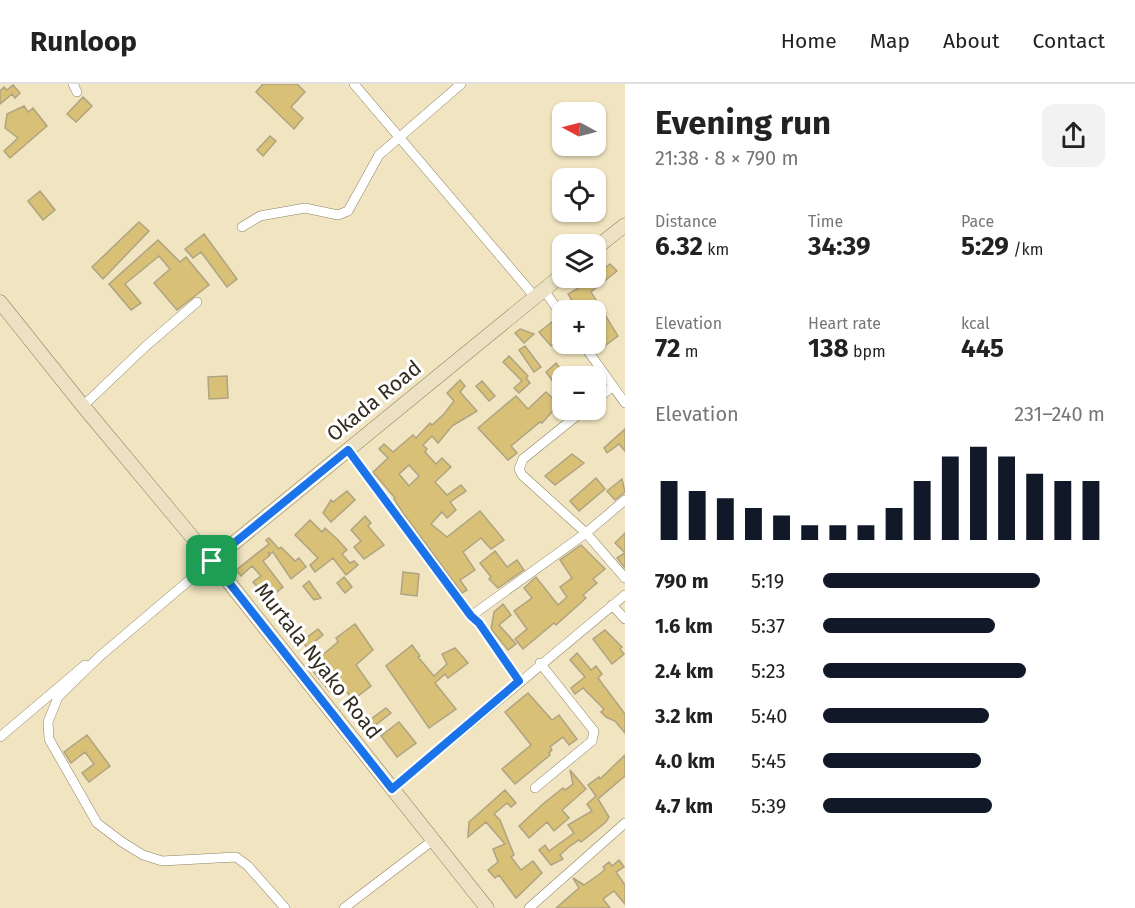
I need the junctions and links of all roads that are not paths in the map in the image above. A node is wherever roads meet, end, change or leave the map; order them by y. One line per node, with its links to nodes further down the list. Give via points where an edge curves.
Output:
1 (354, 84): 3 (street)
2 (461, 84): 3 (street)
3 (400, 139): 5 (street, via 376,159 351,208 344,214 305,208 260,216); 8 (street)
4 (625, 225): 6 (street)
5 (242, 227)
6 (606, 240)
7 (552, 283): 8 (street, Okada Road)
8 (540, 293): 11 (street); 18 (street, Okada Road)
9 (0, 302): 16 (street, Murtala Nyako Road)
10 (197, 303): 16 (street, via 146,345)
11 (552, 305)
12 (590, 354): 13 (street)
13 (613, 386): 14 (street); 15 (street)
14 (606, 392)
15 (625, 403)
16 (83, 406): 21 (street, Murtala Nyako Road)
17 (572, 420): 20 (street, via 523,459 519,469)
18 (348, 450): 21 (street, Okada Road); 25 (street)
19 (625, 500): 20 (street)
20 (586, 533): 22 (street); 25 (street)
21 (212, 561): 27 (street); 32 (street, Murtala Nyako Road)
22 (625, 578)
23 (625, 595): 24 (street)
24 (612, 605): 26 (street); 28 (street)
25 (471, 616): 29 (street)
26 (625, 620)
27 (99, 656): 30 (street, via 73,673); 35 (street, via 58,697 48,722 49,739 97,823 150,858 242,860)
28 (540, 663): 29 (street); 31 (street, via 594,731 592,741)
29 (519, 681): 32 (street)
30 (0, 737)
31 (535, 788)
32 (392, 789): 34 (street, Murtala Nyako Road)
33 (625, 823): 38 (street)
34 (432, 841): 36 (street); 37 (street, Murtala Nyako Road)
35 (285, 908)
36 (344, 908)
37 (487, 908)
38 (529, 908)

